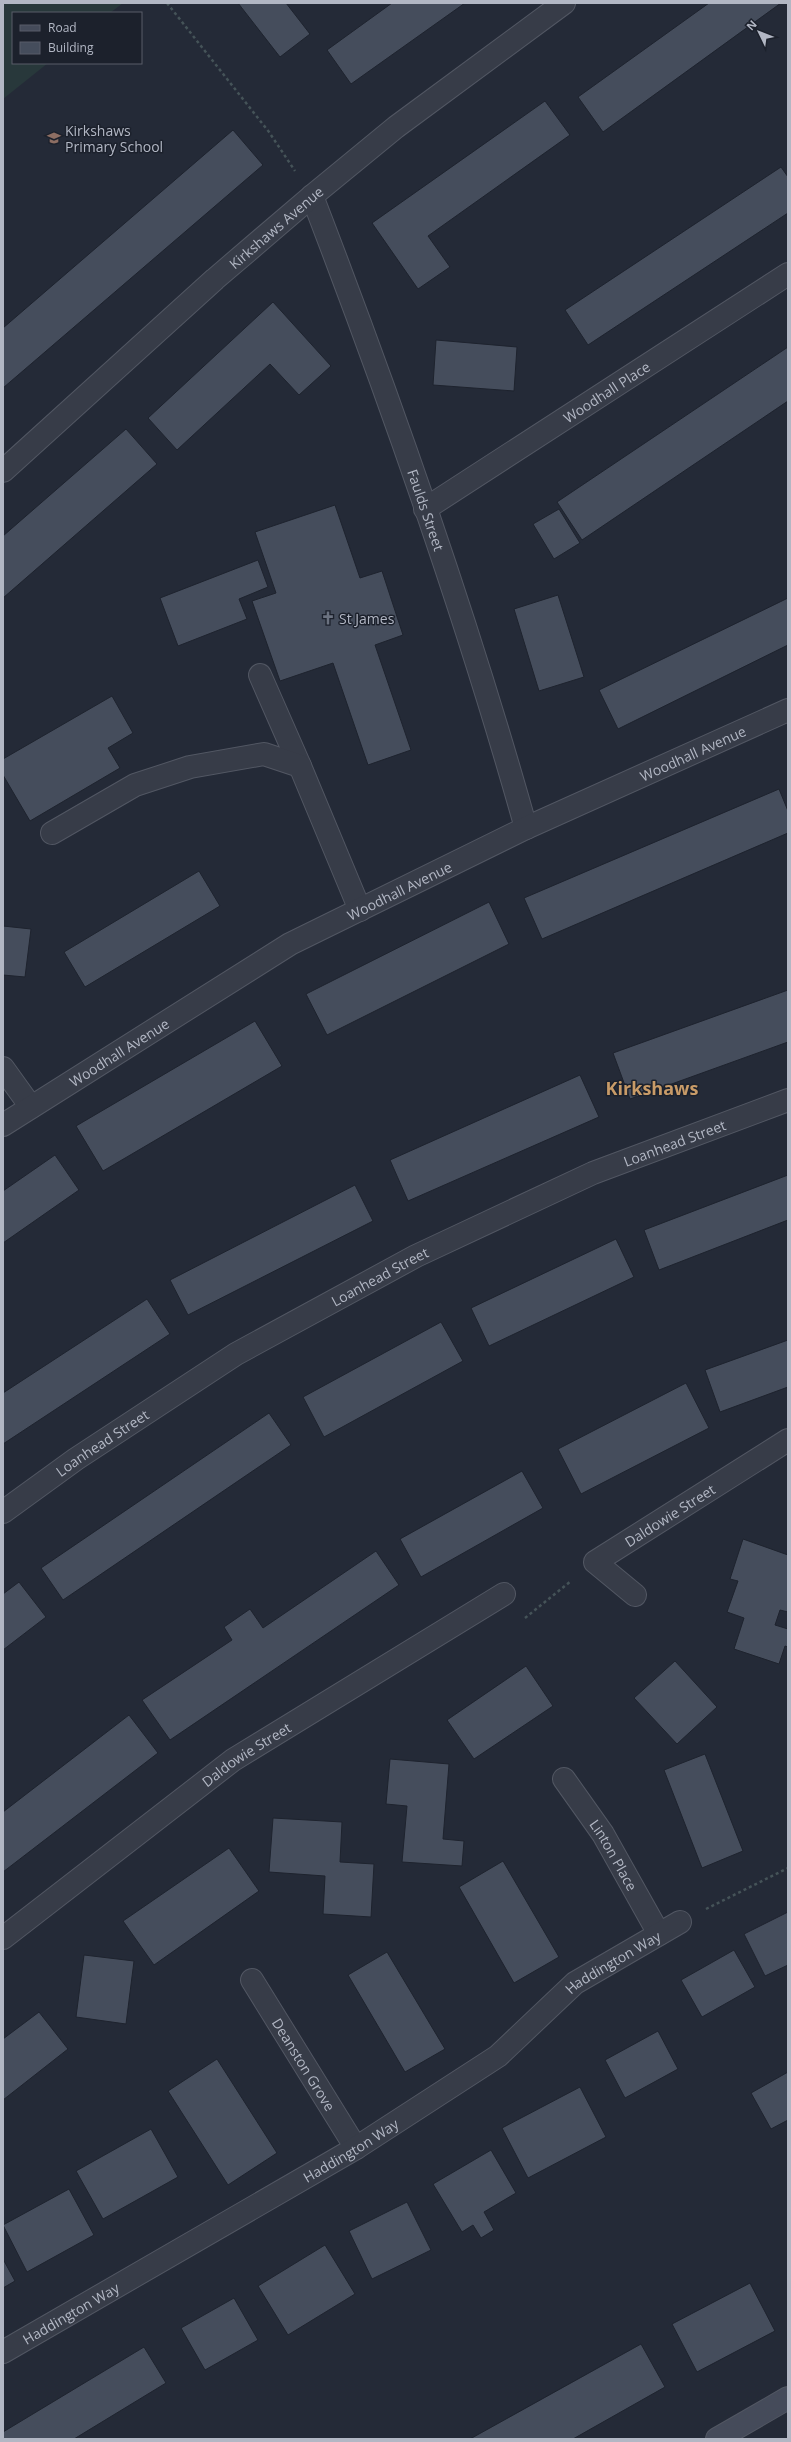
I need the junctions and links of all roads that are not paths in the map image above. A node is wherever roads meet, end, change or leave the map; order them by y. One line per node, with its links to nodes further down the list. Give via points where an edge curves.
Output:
1 (564, 3): 2 (street, Kirkshaws Avenue, via 396,127)
2 (312, 196): 4 (street, Kirkshaws Avenue, via 215,279); 5 (street, Faulds Street)
3 (788, 274): 5 (street, Woodhall Place)
4 (3, 471)
5 (426, 509): 9 (street, Faulds Street, via 496,720)
6 (260, 675): 8 (street)
7 (788, 710): 9 (street, Woodhall Avenue)
8 (300, 766): 10 (street, via 264,754 190,767 135,786); 11 (street)
9 (526, 828): 11 (street, Woodhall Avenue)
10 (52, 833)
11 (360, 910): 14 (street, Woodhall Avenue, via 290,944)
12 (3, 1068): 14 (street)
13 (788, 1100): 17 (street, Loanhead Street, via 594,1174 416,1256 236,1354 76,1459)
14 (31, 1107): 15 (street, Woodhall Avenue)
15 (3, 1125)
16 (788, 1440): 19 (street, Daldowie Street, via 595,1562)
17 (3, 1512)
18 (504, 1594): 23 (street, Daldowie Street, via 233,1760)
19 (635, 1595)
20 (564, 1779): 22 (street, Linton Place, via 603,1834)
21 (680, 1922): 22 (street, Haddington Way)
22 (659, 1934): 25 (street, Haddington Way, via 575,1983 498,2056)
23 (3, 1938)
24 (252, 1980): 25 (street, Deanston Grove)
25 (356, 2148): 26 (street, Haddington Way)
26 (3, 2352)
27 (788, 2398): 28 (street)
28 (717, 2439)

